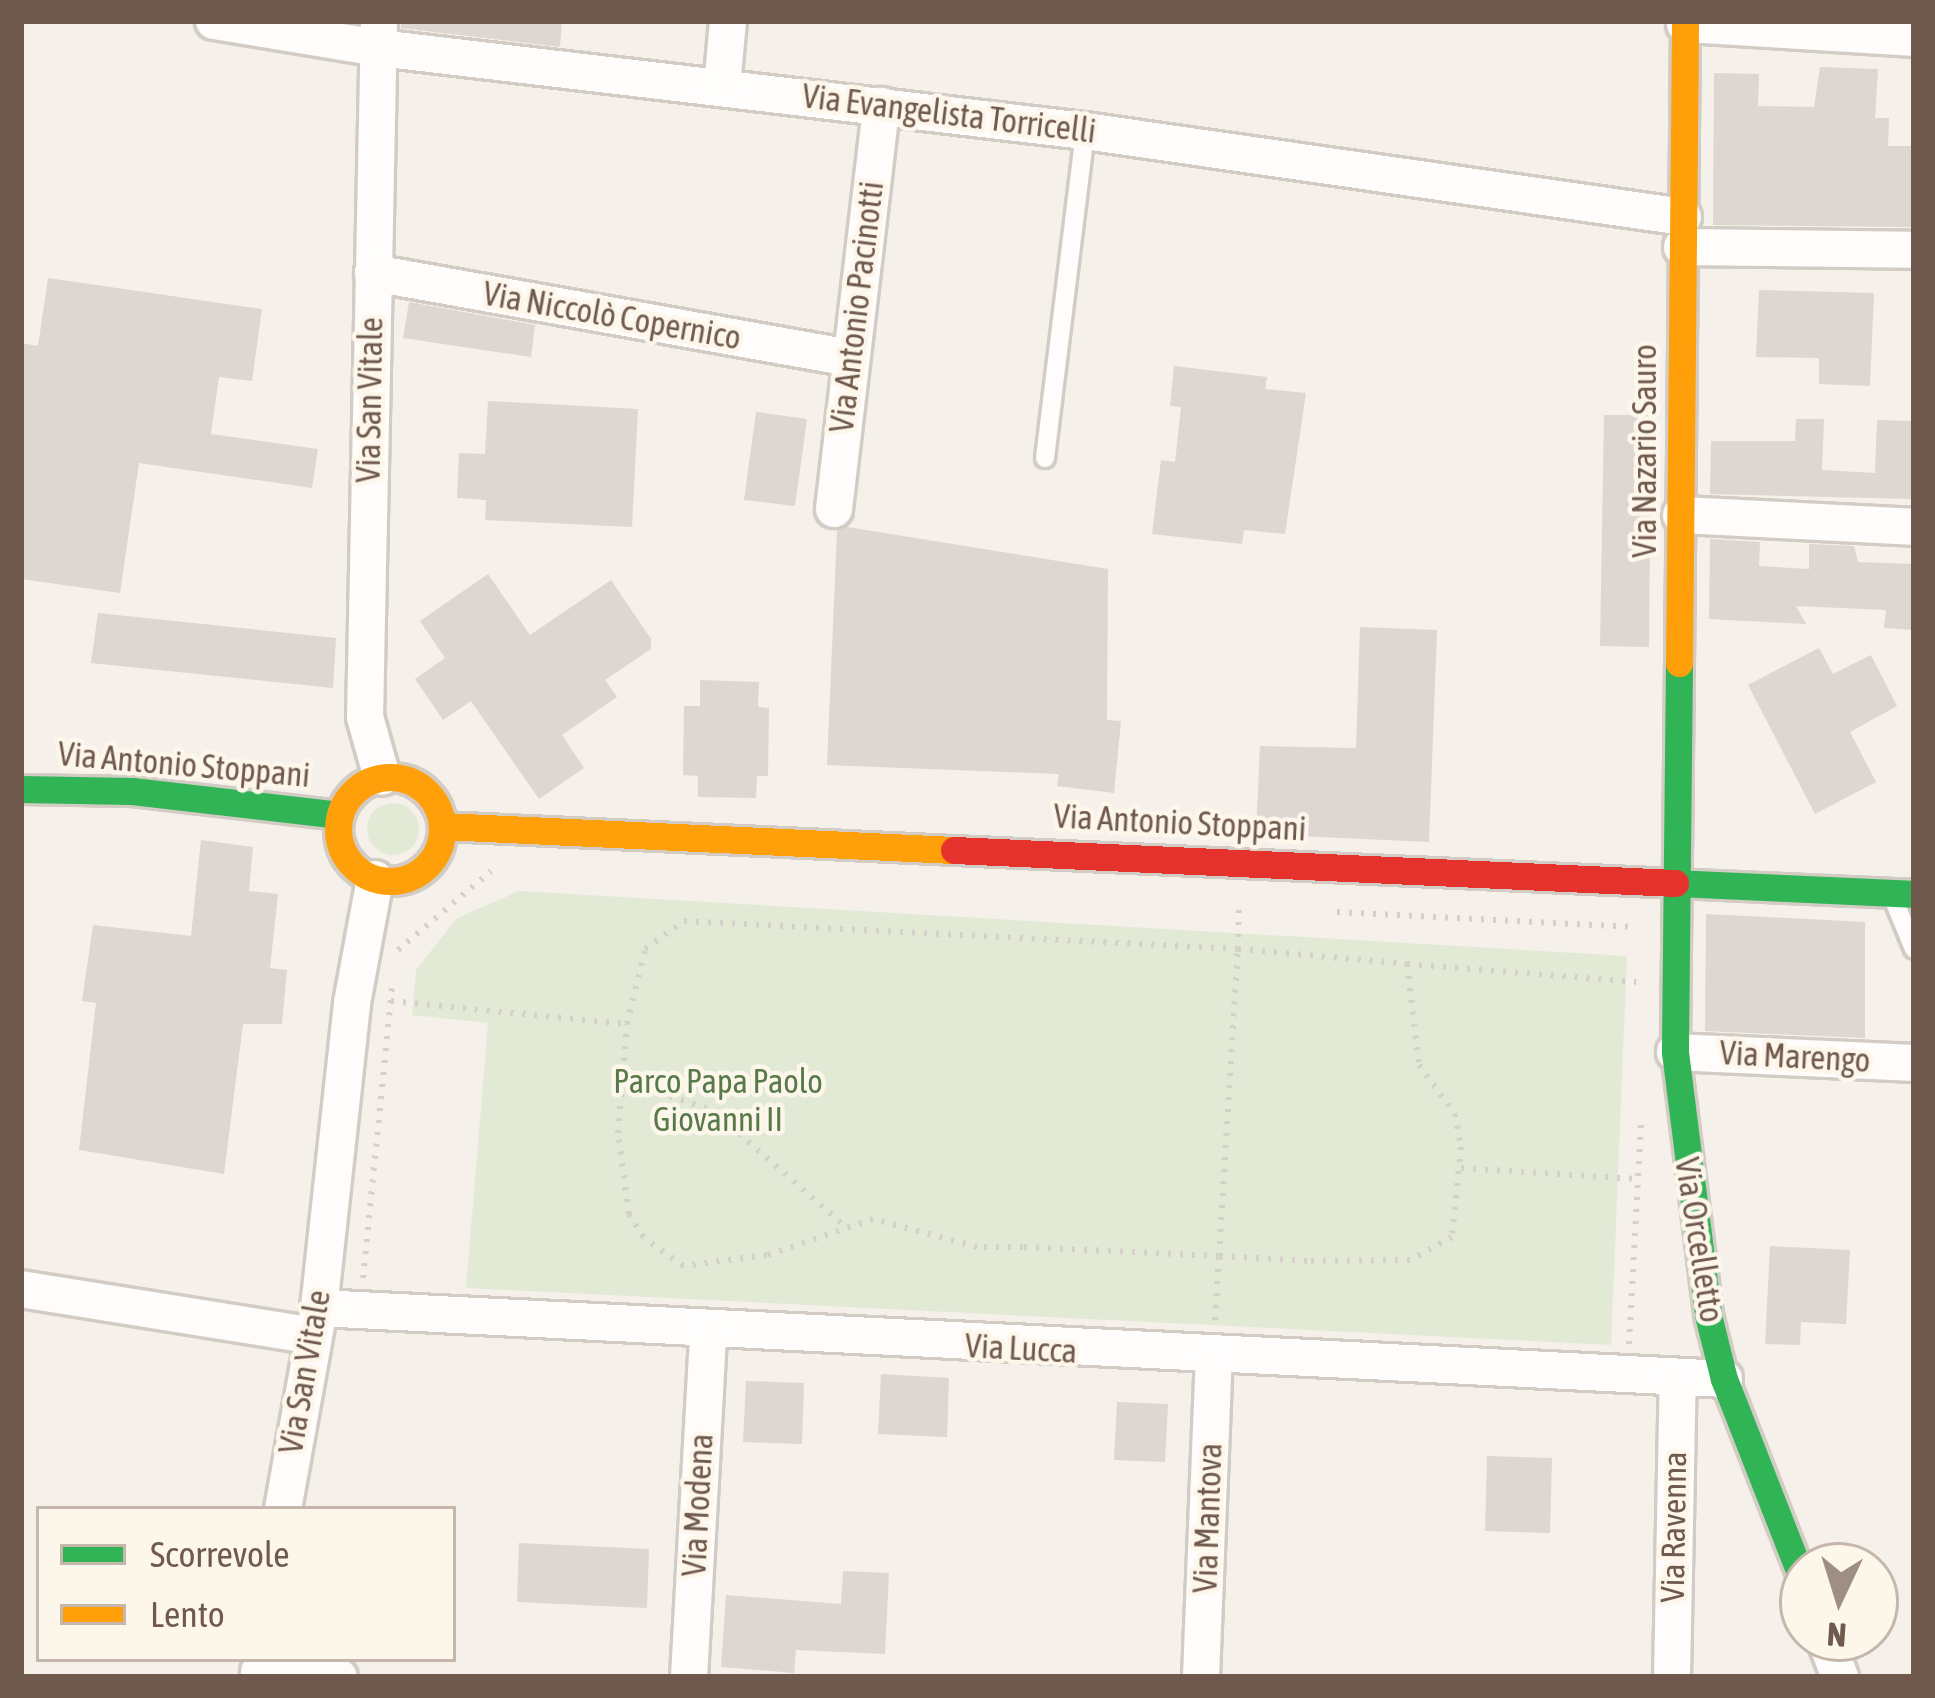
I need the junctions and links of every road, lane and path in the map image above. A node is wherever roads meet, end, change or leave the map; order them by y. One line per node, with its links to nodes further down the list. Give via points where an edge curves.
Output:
1 (214, 21): 5 (street, Via Evangelista Torricelli)
2 (728, 21): 7 (street)
3 (1685, 23): 4 (street); 10 (street, Via Nazario Sauro)
4 (1871, 28): 6 (street)
5 (379, 34): 7 (street, Via Evangelista Torricelli); 12 (street, Via San Vitale)
6 (1914, 38)
7 (722, 86): 8 (street, Via Evangelista Torricelli)
8 (881, 106): 9 (street, Via Evangelista Torricelli); 13 (street, Via Antonio Pacinotti)
9 (1085, 130): 10 (street, Via Evangelista Torricelli); 14 (lane)
10 (1683, 232): 11 (street, Via Evangelista Torricelli); 16 (street, Via Nazario Sauro)
11 (1914, 250)
12 (373, 273): 13 (street, Via Niccolò Copernico); 18 (street, Via San Vitale, via 365,717)
13 (851, 358): 15 (street, Via Antonio Pacinotti)
14 (1045, 458)
15 (834, 509)
16 (1681, 515): 17 (street); 24 (street, Via Nazario Sauro)
17 (1914, 526)
18 (382, 777): 20 (street, via 360,786); 21 (street, via 419,785)
19 (21, 789): 20 (street, Via Antonio Stoppani, via 132,791)
20 (340, 815): 23 (street, via 342,851)
21 (443, 826): 23 (street, via 423,870); 24 (street, Via Antonio Stoppani)
22 (499, 868): 34 (path, via 406,939 391,1001)
23 (375, 879): 42 (street, Via San Vitale)
24 (1676, 883): 25 (street, Via Antonio Stoppani); 35 (street, Via Orcelletto)
25 (1902, 894): 31 (lane)
26 (1215, 905): 27 (path)
27 (1262, 908)
28 (1330, 911): 29 (path)
29 (1649, 928)
30 (1238, 949): 32 (path); 34 (path, via 701,918 665,928 645,949); 40 (path)
31 (1914, 949)
32 (1406, 964): 33 (path); 38 (path, via 1419,1065 1455,1114)
33 (1648, 982)
34 (627, 1024): 37 (path)
35 (1676, 1052): 36 (street, Via Marengo); 47 (street, Via Orcelletto, via 1691,1211)
36 (1914, 1063)
37 (623, 1080): 39 (path, via 712,1110); 39 (path, via 622,1190 629,1214 662,1254 683,1266 738,1262)
38 (1461, 1168): 40 (path, via 1452,1237 1411,1261); 45 (path, via 1637,1178)
39 (842, 1224): 40 (path, via 885,1221 976,1247)
40 (1220, 1256): 44 (path, via 1213,1344 1183,1345)
41 (21, 1289): 42 (street, Via Lucca)
42 (314, 1322): 43 (street, Via Lucca); 48 (street, Via San Vitale)
43 (708, 1334): 44 (street, Via Lucca); 52 (street, Via Modena)
44 (1199, 1358): 45 (street, Via Lucca); 53 (street, Via Mantova)
45 (1628, 1377): 46 (street, Via Lucca)
46 (1678, 1377): 47 (street, Via Lucca); 54 (street, Via Ravenna)
47 (1724, 1379): 49 (street, Via Orcelletto)
48 (283, 1506)
49 (1788, 1542)
50 (259, 1669): 51 (street)
51 (339, 1677)
52 (689, 1677)
53 (1201, 1677)
54 (1672, 1677)

